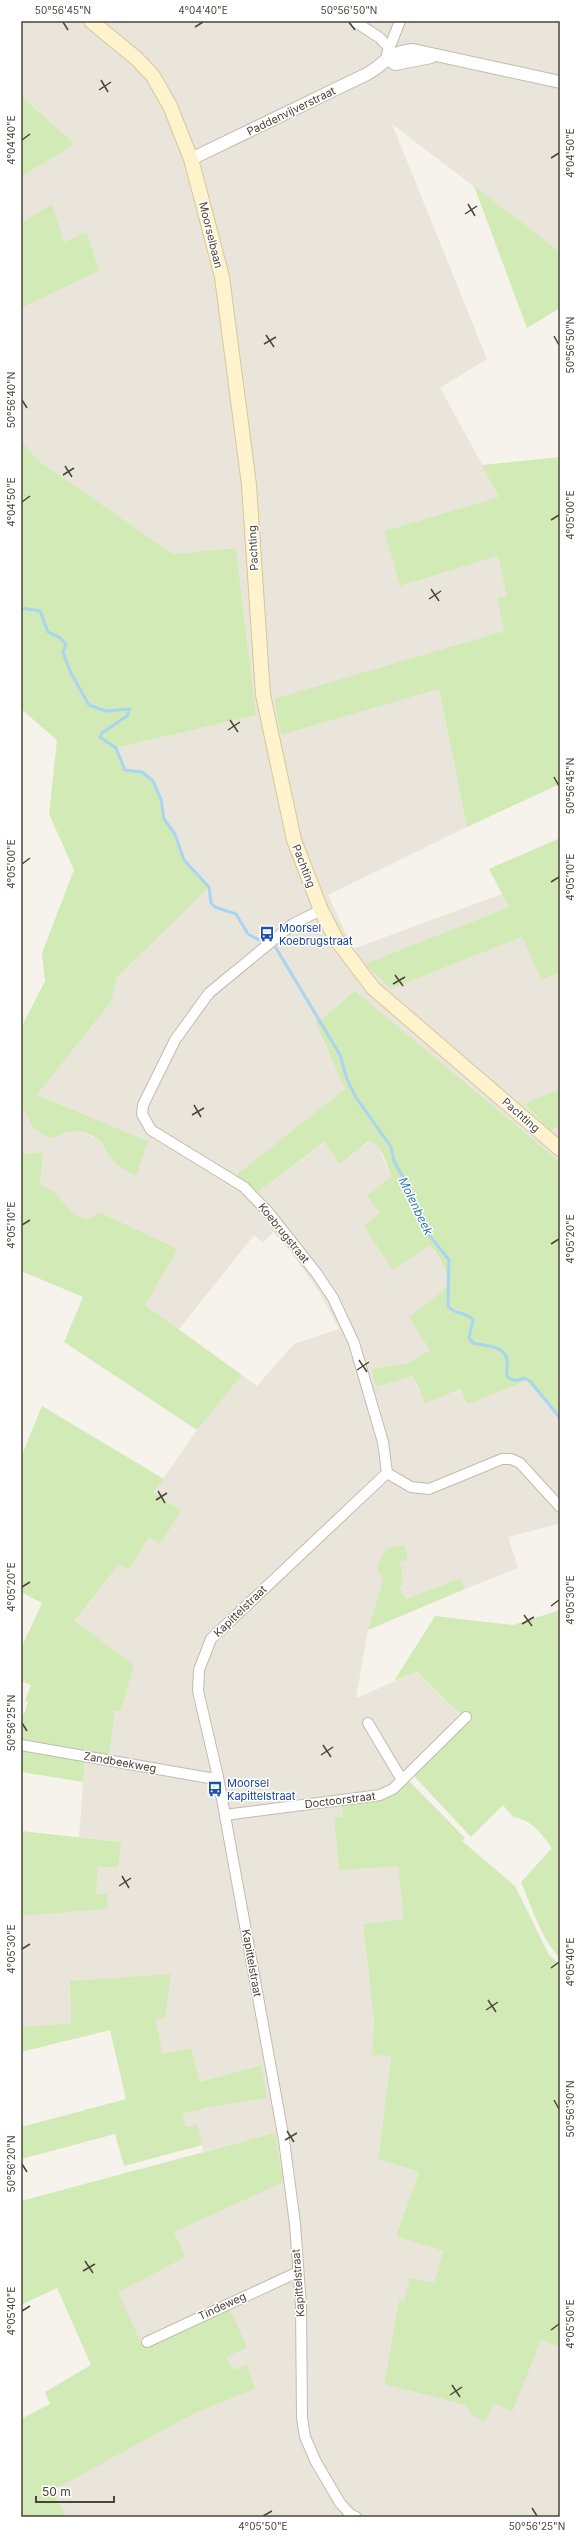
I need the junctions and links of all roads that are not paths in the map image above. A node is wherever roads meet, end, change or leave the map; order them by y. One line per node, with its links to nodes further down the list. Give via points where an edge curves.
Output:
1 (91, 21): 6 (main road, Moorselbaan, via 138,59 153,76 170,106)
2 (354, 21): 4 (street, via 380,38)
3 (400, 21): 4 (street)
4 (388, 53): 5 (street, via 395,64 442,56); 6 (street, Paddenvijverstraat, via 380,67 367,74)
5 (560, 82)
6 (191, 159): 7 (main road, Moorselbaan, via 222,277)
7 (249, 485): 8 (main road, Pachting, via 263,694 294,840)
8 (321, 910): 9 (main road, Pachting, via 336,939 373,988); 10 (street, Koebrugstraat, via 293,924 209,993 175,1040 143,1105 142,1114 151,1130 244,1187 318,1274 333,1298 356,1349 383,1442)
9 (560, 1149)
10 (387, 1473): 11 (street, via 411,1487 429,1489 502,1459 511,1459 520,1463); 15 (street, Kapittelstraat, via 211,1639 199,1670 198,1691)
11 (560, 1507)
12 (466, 1717): 16 (street, Doctoorstraat)
13 (368, 1723): 16 (street)
14 (21, 1745): 15 (street, Zandbeekweg, via 209,1778)
15 (218, 1777): 17 (street, Kapittelstraat)
16 (402, 1780): 17 (street, Doctoorstraat, via 393,1789 380,1795)
17 (225, 1815): 18 (street, Kapittelstraat, via 282,2128)
18 (298, 2272): 19 (street, Tindeweg); 20 (street, Kapittelstraat, via 302,2418 305,2437 316,2462)
19 (147, 2342)
20 (350, 2516)

